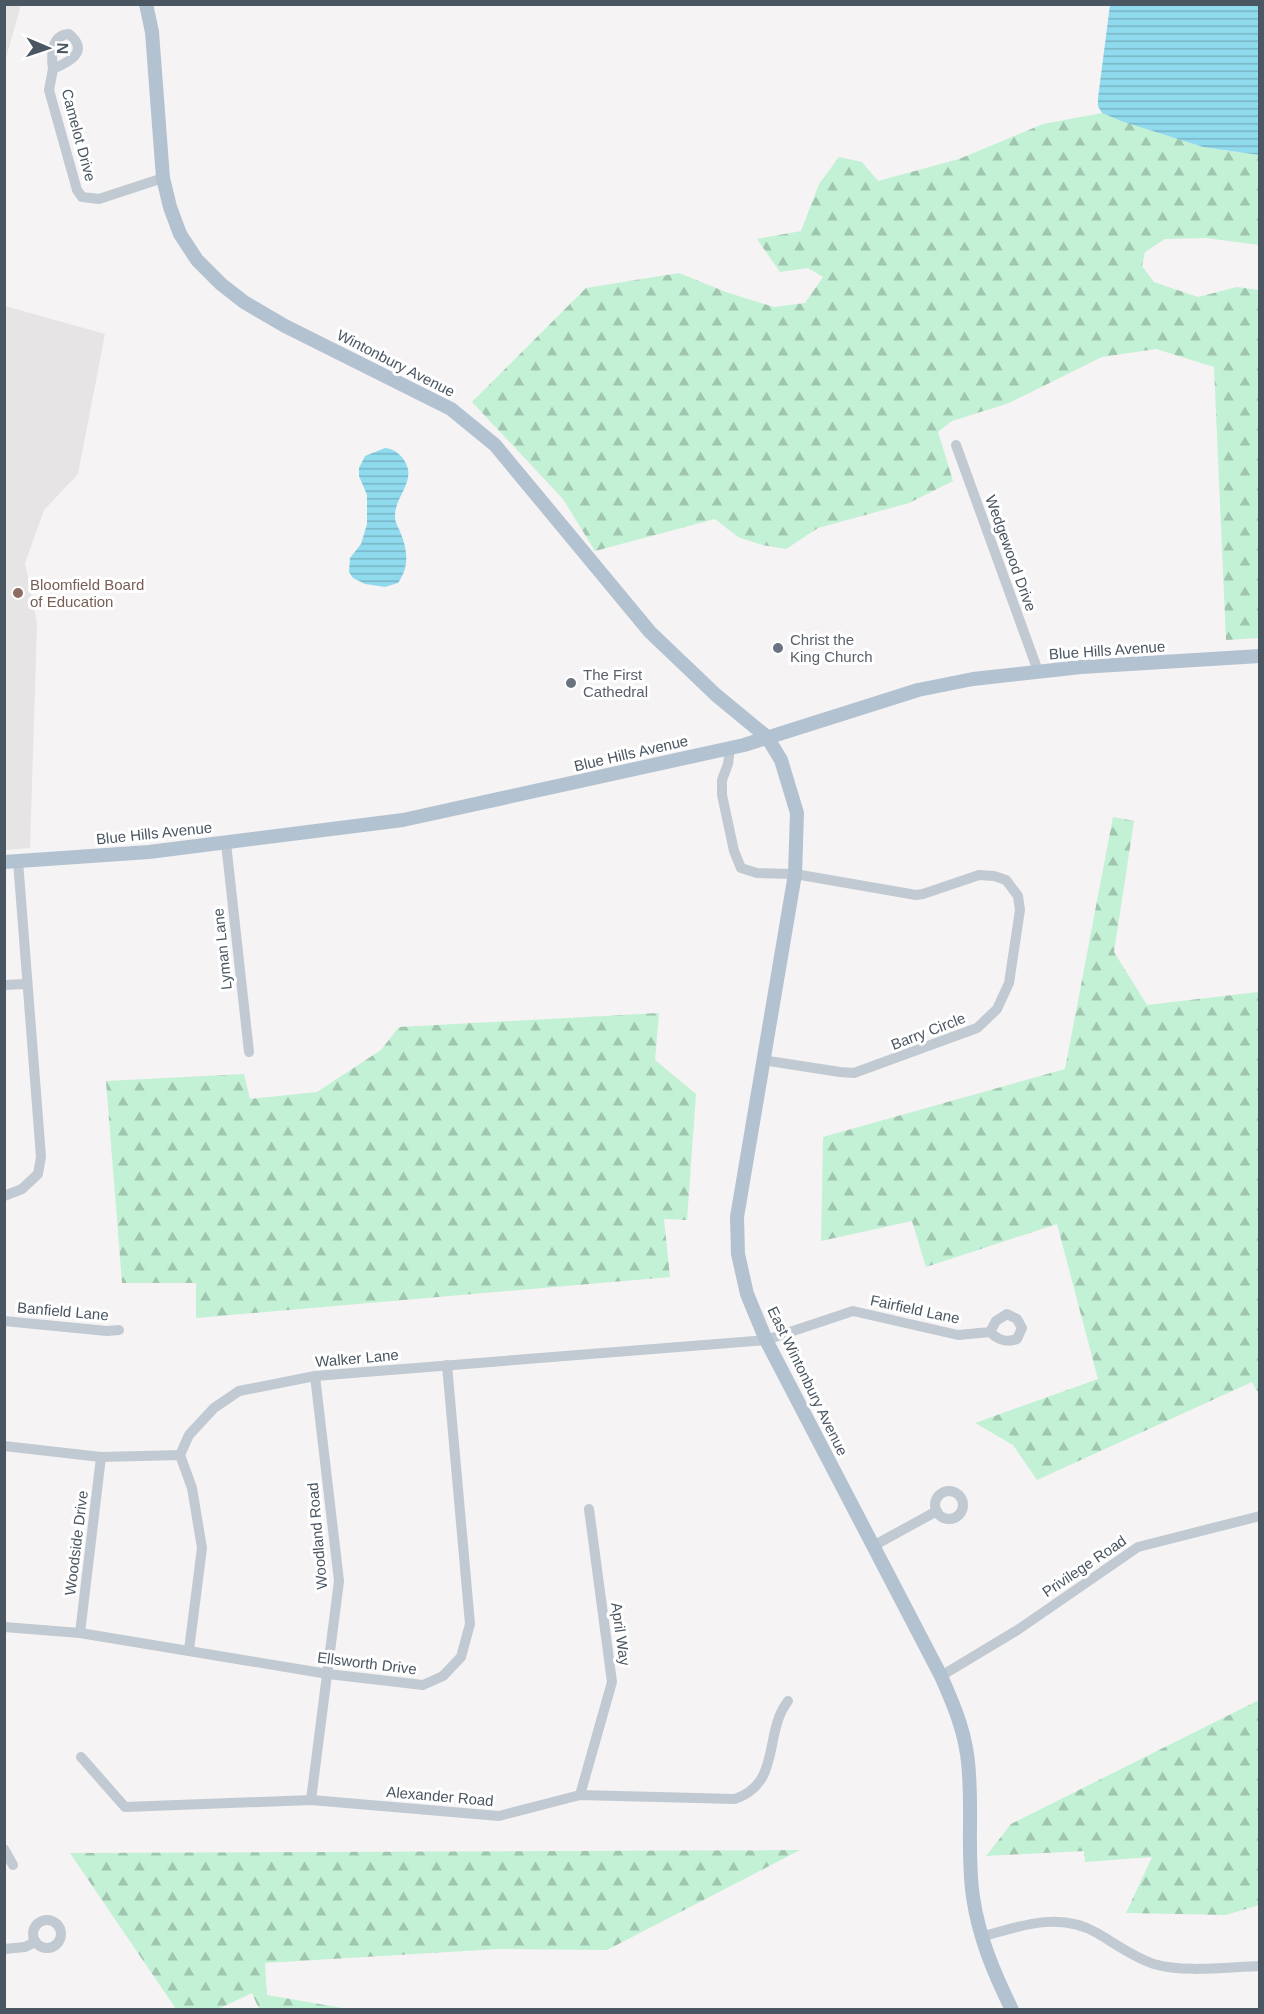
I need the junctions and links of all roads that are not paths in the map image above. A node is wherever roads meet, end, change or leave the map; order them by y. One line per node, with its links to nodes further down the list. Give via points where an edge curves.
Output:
1 (146, 4): 3 (main road, Wintonbury Avenue, via 152,32)
2 (53, 69): 3 (street, Camelot Drive, via 49,90 82,197 99,199)
3 (163, 178): 7 (main road, Wintonbury Avenue, via 180,234 197,260 221,284 285,326 451,409 495,445 650,632)
4 (956, 445): 6 (street, Wedgewood Drive)
5 (1260, 656): 6 (main road, Blue Hills Avenue)
6 (1038, 671): 7 (main road, Blue Hills Avenue, via 918,690)
7 (767, 737): 8 (main road, Blue Hills Avenue); 11 (main road, East Wintonbury Avenue, via 782,760 795,799)
8 (730, 748): 9 (main road, Blue Hills Avenue, via 403,820); 11 (street, Barry Circle, via 721,786 737,862 750,871)
9 (226, 843): 10 (main road, Blue Hills Avenue); 14 (street, Lyman Lane)
10 (11, 861): 12 (street)
11 (795, 874): 15 (main road, East Wintonbury Avenue); 15 (street, Barry Circle, via 916,895 975,875 1003,879 1015,891 1020,910 1009,982 997,1009 977,1028 865,1070 840,1072)
12 (26, 984): 13 (street); 16 (street, via 41,1157 38,1174 22,1189)
13 (4, 985)
14 (249, 1052)
15 (762, 1060): 20 (main road, East Wintonbury Avenue, via 737,1217 738,1254 747,1294)
16 (4, 1196)
17 (4, 1321): 18 (street, Banfield Lane)
18 (119, 1330)
19 (990, 1332): 20 (street, Fairfield Lane, via 958,1335 853,1311)
20 (766, 1340): 21 (street, Walker Lane); 29 (main road, East Wintonbury Avenue)
21 (447, 1365): 22 (street, Walker Lane); 33 (street, Ellsworth Drive, via 470,1624 461,1657 443,1676 423,1685)
22 (315, 1376): 24 (street, Walker Lane, via 239,1391 214,1407 189,1435); 33 (street, Woodland Road, via 339,1581)
23 (4, 1446): 25 (street)
24 (180, 1455): 25 (street); 32 (street, via 192,1488 202,1548)
25 (101, 1457): 31 (street, Woodside Drive)
26 (589, 1509): 37 (street, April Way, via 612,1682)
27 (937, 1511): 29 (street)
28 (1260, 1516): 34 (street, Privilege Road, via 1138,1547 1019,1629)
29 (873, 1546): 34 (main road, East Wintonbury Avenue)
30 (4, 1627): 31 (street, Ellsworth Drive)
31 (80, 1633): 32 (street, Ellsworth Drive)
32 (189, 1650): 33 (street, Ellsworth Drive)
33 (328, 1674): 38 (street, Woodland Road)
34 (941, 1676): 41 (main road, East Wintonbury Avenue, via 957,1713 967,1755 969,1864)
35 (788, 1701): 37 (street, Alexander Road, via 780,1711 764,1774 747,1795 735,1799)
36 (81, 1757): 38 (street, Alexander Road, via 125,1808)
37 (580, 1795): 38 (street, Alexander Road, via 499,1816)
38 (311, 1800)
39 (4, 1849): 40 (street)
40 (13, 1864)
41 (981, 1937): 44 (street, via 1050,1921 1095,1931 1121,1949 1155,1964 1183,1968); 45 (main road, East Wintonbury Avenue)
42 (35, 1942): 43 (street)
43 (4, 1949)
44 (1260, 1966)
45 (1012, 2010)

